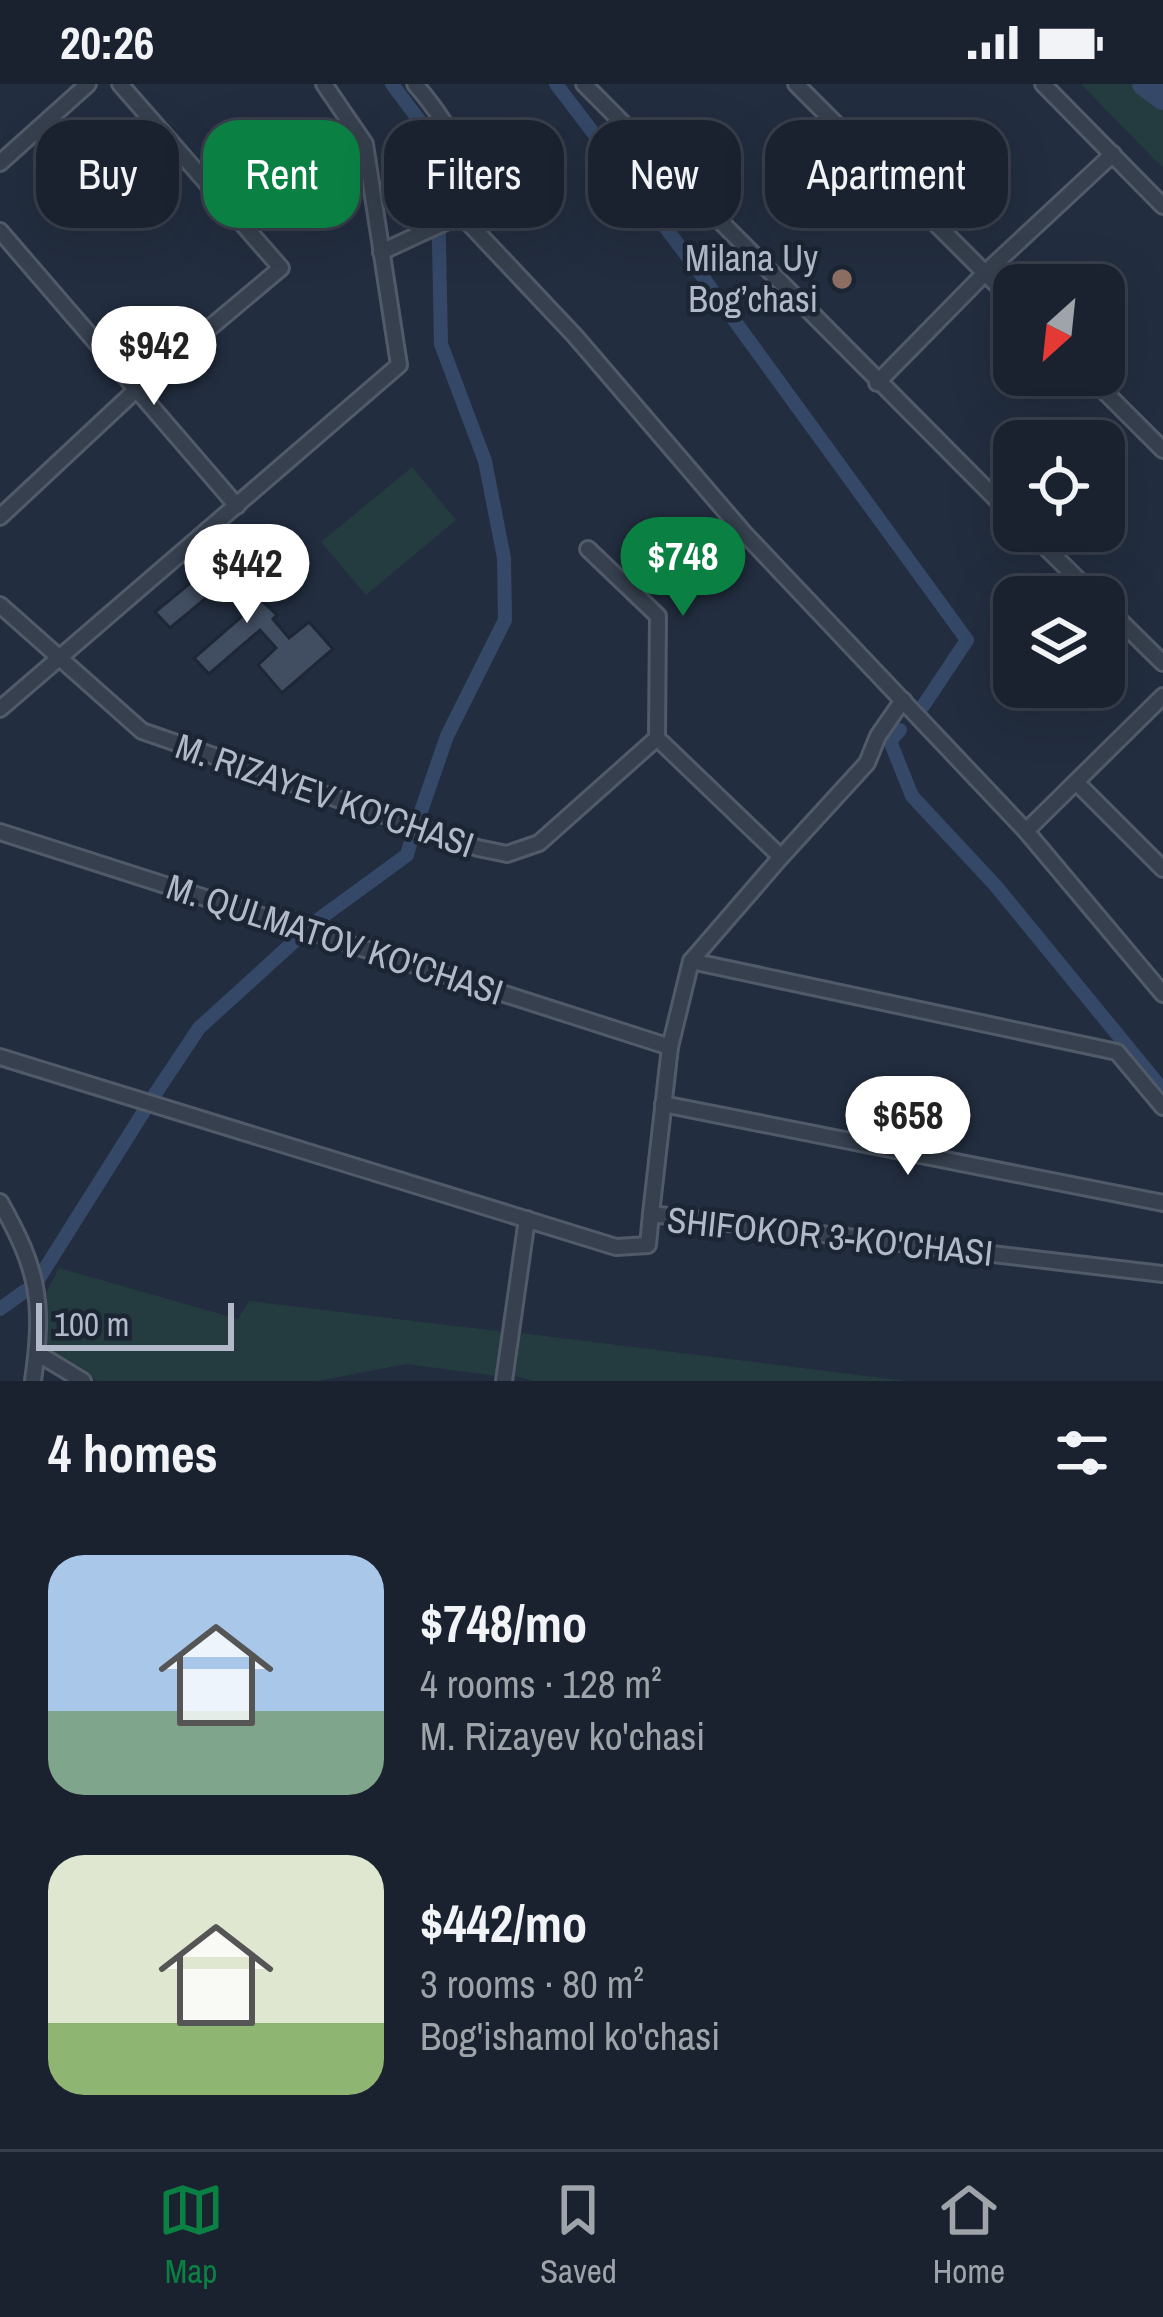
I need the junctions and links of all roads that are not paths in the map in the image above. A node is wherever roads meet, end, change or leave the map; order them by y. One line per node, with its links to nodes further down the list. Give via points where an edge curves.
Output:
1 (88, 84): 10 (street)
2 (120, 84): 19 (street, via 281,268)
3 (324, 84): 15 (street, via 365,144)
4 (415, 84): 8 (street)
5 (584, 84): 18 (street)
6 (796, 84): 16 (street)
7 (1043, 84): 9 (street)
8 (442, 120)
9 (1113, 154): 11 (street); 16 (street)
10 (0, 163)
11 (1163, 206)
12 (428, 228): 15 (street)
13 (463, 228): 33 (street, via 574,336)
14 (0, 231): 19 (street)
15 (381, 252): 23 (street, via 399,364)
16 (985, 273): 17 (street); 18 (street)
17 (993, 281)
18 (878, 383): 22 (street)
19 (137, 389): 23 (street); 24 (street)
20 (1109, 396): 21 (street)
21 (1163, 450)
22 (993, 496)
23 (237, 506): 30 (street)
24 (0, 517)
25 (588, 549): 35 (street, via 658,616)
26 (1050, 552): 27 (street)
27 (1075, 576)
28 (0, 605): 30 (street, M. RIZAYEV KO'CHASI)
29 (1125, 626): 31 (street)
30 (60, 659): 34 (street); 35 (street, M. RIZAYEV KO'CHASI, via 142,731 507,854 539,842)
31 (1163, 663)
32 (1163, 696): 36 (street)
33 (903, 700): 38 (street); 39 (street, via 867,763)
34 (0, 709)
35 (658, 738): 39 (street)
36 (1076, 782): 38 (street); 40 (street)
37 (0, 832): 43 (street, M. QULMATOV KO'CHASI)
38 (1026, 832): 42 (street)
39 (782, 857): 41 (street)
40 (1163, 869)
41 (691, 961): 43 (street); 46 (street, via 1117,1052)
42 (1163, 994)
43 (670, 1047): 45 (street)
44 (0, 1058): 50 (street)
45 (664, 1104): 48 (street); 49 (street)
46 (1163, 1107)
47 (0, 1202): 52 (street, via 31,1257)
48 (1163, 1203)
49 (651, 1214): 50 (street, SHIFOKOR 3-KO'CHASI, via 648,1245 616,1247); 51 (street, SHIFOKOR 3-KO'CHASI)
50 (527, 1219): 55 (street)
51 (1163, 1274)
52 (37, 1353): 53 (street); 54 (street)
53 (33, 1381)
54 (83, 1381)
55 (504, 1381)

